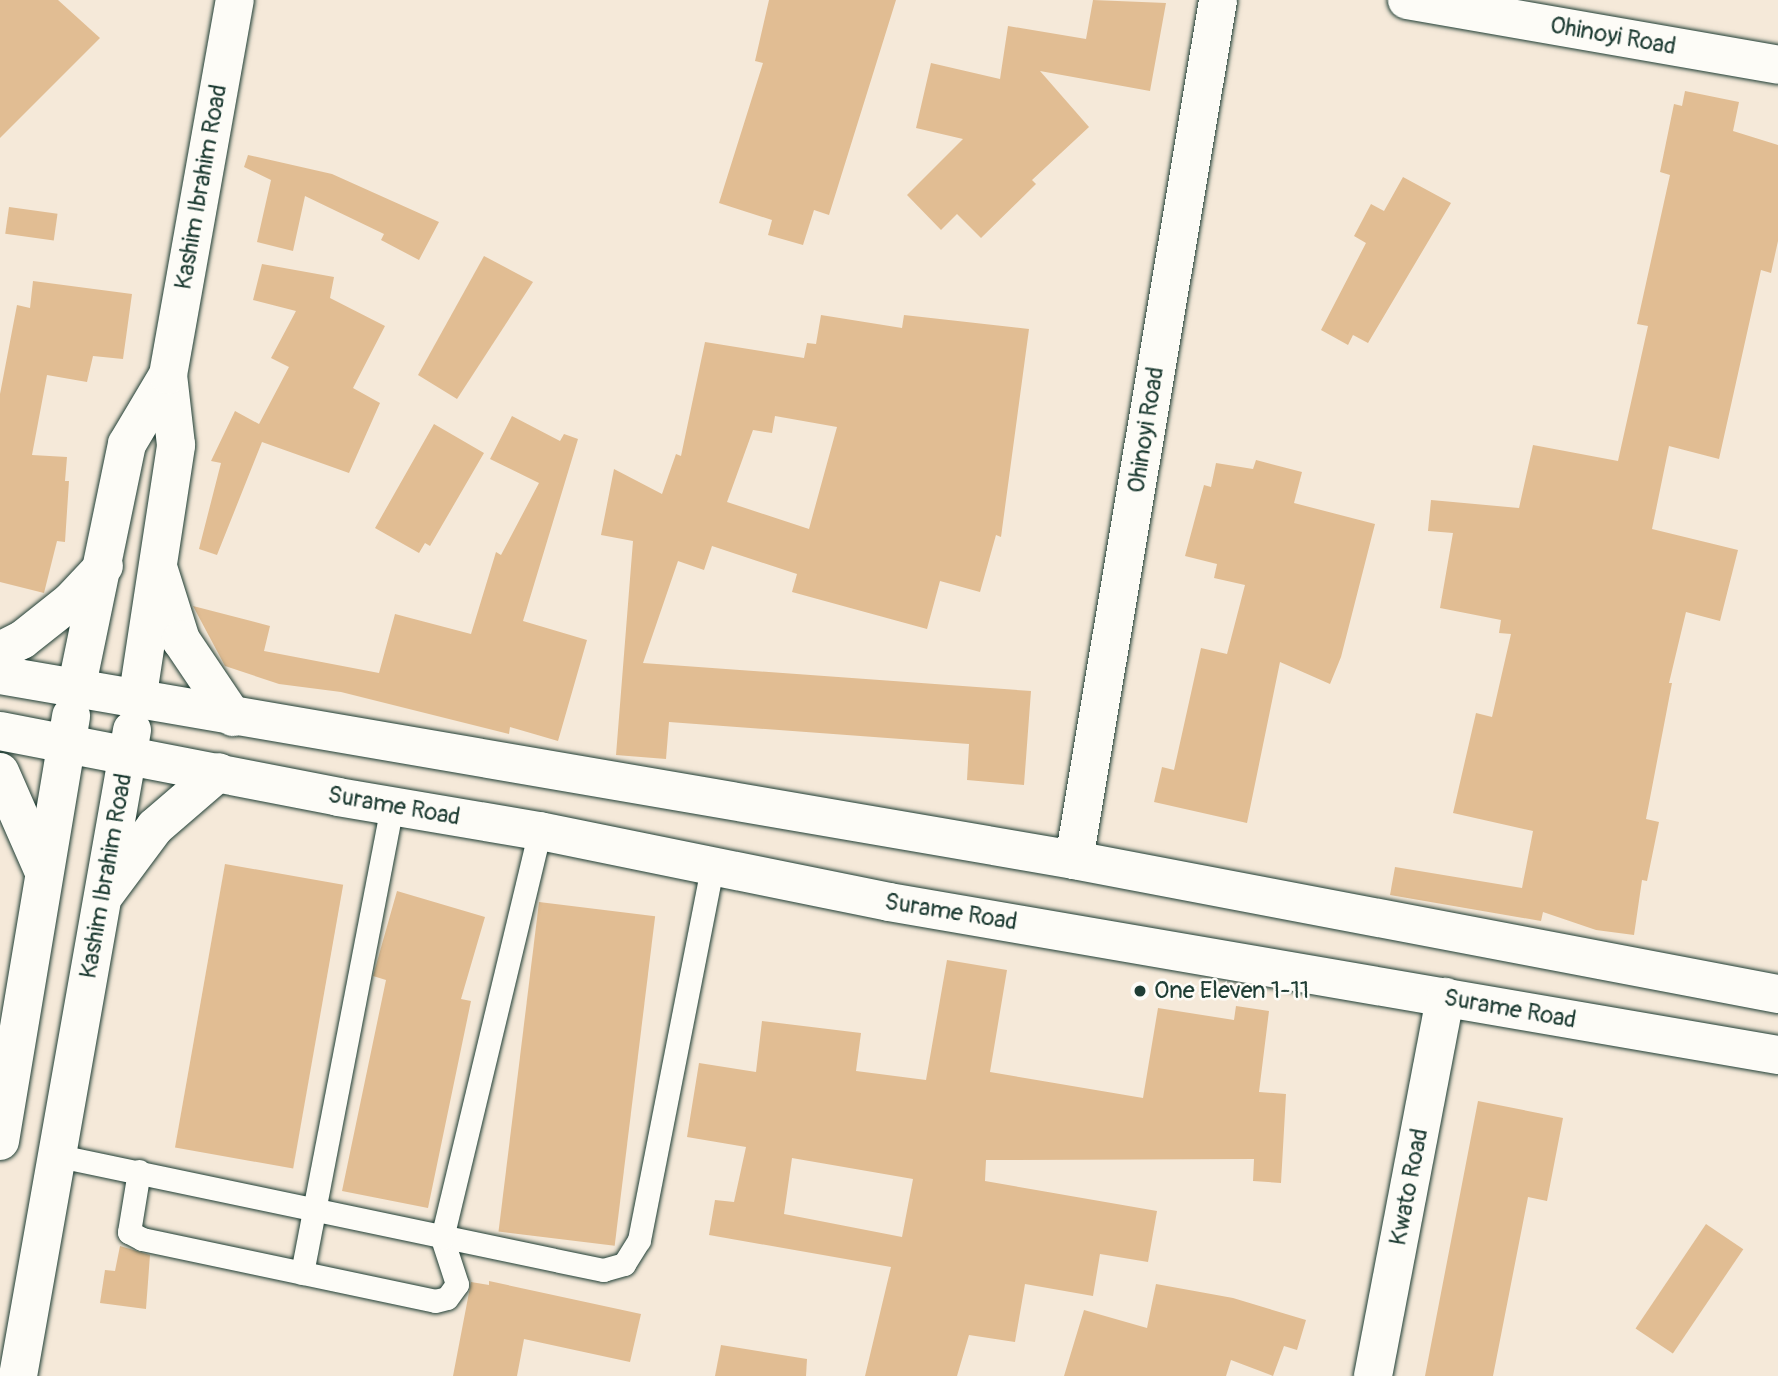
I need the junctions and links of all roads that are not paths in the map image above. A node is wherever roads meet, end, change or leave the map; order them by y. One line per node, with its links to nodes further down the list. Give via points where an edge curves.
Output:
1 (235, 0): 5 (street, Kashim Ibrahim Road)
2 (1218, 0): 20 (street, Ohinoyi Road)
3 (1407, 0): 4 (street, Ohinoyi Road)
4 (1778, 65)
5 (168, 375): 6 (street, Kashim Ibrahim Road, via 127,444); 7 (street, Kashim Ibrahim Road, via 176,445)
6 (104, 566): 8 (street, via 71,601 22,640); 10 (street, Kashim Ibrahim Road)
7 (158, 567): 11 (street, Kashim Ibrahim Road); 12 (street, via 181,640)
8 (0, 651)
9 (0, 675): 10 (street)
10 (76, 690): 11 (street); 14 (street, Kashim Ibrahim Road)
11 (137, 701): 12 (street); 15 (street, Kashim Ibrahim Road)
12 (233, 717): 20 (street, via 422,745)
13 (0, 731): 14 (street, Surame Road)
14 (66, 742): 15 (street, Surame Road); 22 (street, Kashim Ibrahim Road)
15 (127, 754): 17 (street, Surame Road); 23 (street, Kashim Ibrahim Road)
16 (0, 772): 22 (street)
17 (219, 772): 18 (street, Surame Road); 23 (street, via 155,827)
18 (392, 805): 19 (street, Surame Road); 30 (lane)
19 (540, 831): 21 (street, Surame Road); 31 (lane)
20 (1074, 860): 24 (street)
21 (712, 869): 25 (street, Surame Road); 31 (lane, via 639,1240 624,1264 603,1270)
22 (45, 873): 27 (street, Kashim Ibrahim Road)
23 (101, 900): 28 (street, Kashim Ibrahim Road)
24 (1778, 994)
25 (1445, 997): 26 (street, Surame Road); 34 (street, Kwato Road)
26 (1778, 1055)
27 (0, 1141)
28 (59, 1156): 29 (lane); 33 (street, Kashim Ibrahim Road)
29 (139, 1171): 30 (lane); 32 (lane, via 129,1232 142,1239)
30 (316, 1208): 31 (lane); 32 (lane)
31 (442, 1238): 32 (lane, via 457,1284 447,1298 435,1301)
32 (302, 1273)
33 (19, 1376)
34 (1373, 1376)

